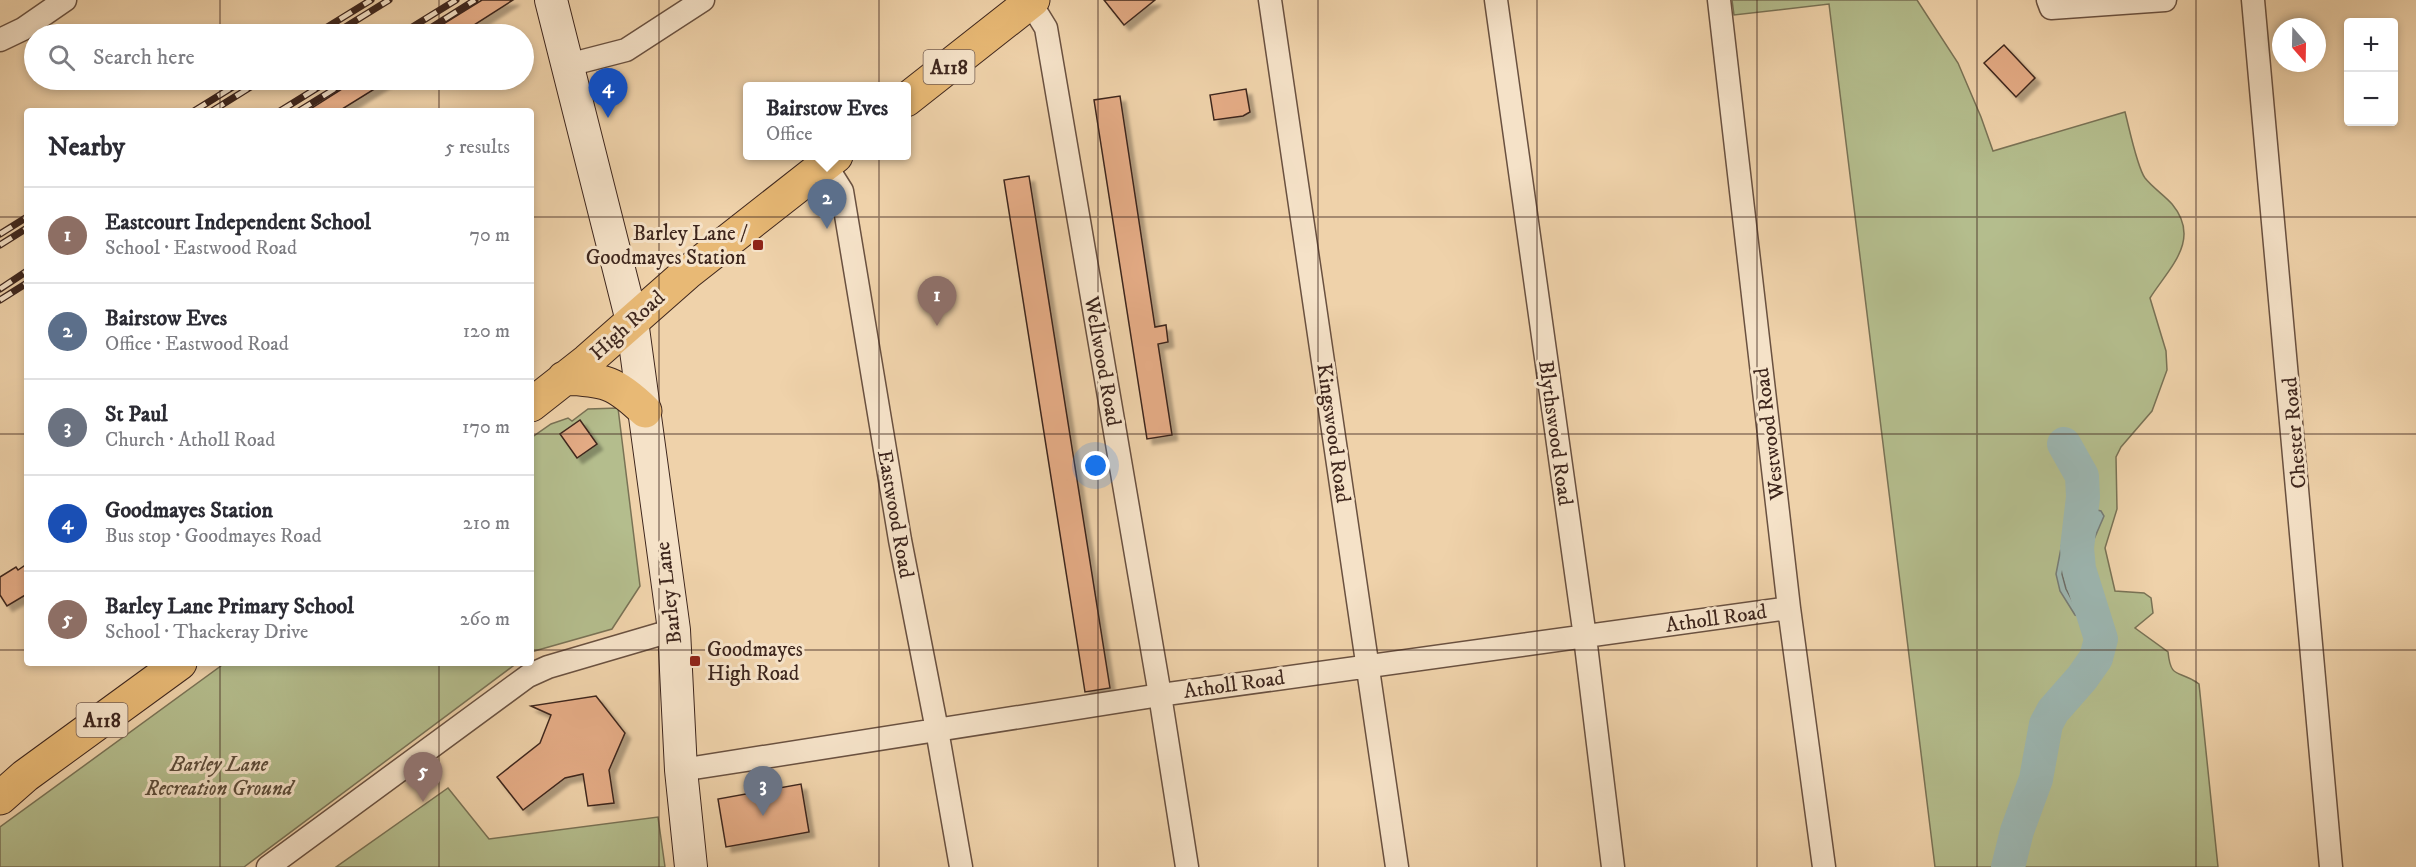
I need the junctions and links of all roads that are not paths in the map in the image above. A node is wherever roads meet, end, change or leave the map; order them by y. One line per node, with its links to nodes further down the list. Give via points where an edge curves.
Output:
1 (64, 0): 11 (street)
2 (551, 0): 14 (main road, Barley Lane)
3 (703, 0): 14 (street, via 626,50)
4 (1270, 0): 24 (street, Kingswood Road)
5 (1496, 0): 23 (street, Blythswood Road)
6 (1719, 0): 21 (street, Westwood Road)
7 (2049, 0): 8 (street, via 2051,8)
8 (2165, 0)
9 (2253, 0): 38 (street, Chester Road)
10 (1031, 1): 15 (main road, A118); 26 (street, Wellwood Road, via 1046,28)
11 (28, 24)
12 (24, 27): 13 (street)
13 (0, 40)
14 (568, 65): 17 (main road, Barley Lane)
15 (911, 96)
16 (831, 160): 17 (main road, High Road); 27 (street, Eastwood Road, via 842,191 900,540)
17 (632, 321): 18 (main road, High Road); 20 (main road, Barley Lane)
18 (564, 378): 19 (main road, High Road); 20 (main road, via 612,384)
19 (534, 403)
20 (645, 411): 22 (main road, Barley Lane)
21 (1789, 608): 23 (street, Atholl Road); 37 (street, Westwood Road)
22 (674, 630): 28 (main road, Barley Lane); 31 (street, via 528,676)
23 (1585, 637): 24 (street, Atholl Road); 36 (street, Blythswood Road)
24 (1368, 664): 26 (street, Atholl Road); 35 (street, Kingswood Road)
25 (176, 666): 29 (main road, A118)
26 (1160, 695): 27 (street, Atholl Road); 34 (street, Wellwood Road)
27 (937, 730): 28 (street, Atholl Road); 33 (street, Eastwood Road)
28 (681, 770): 32 (main road, Barley Lane)
29 (13, 780): 30 (main road, A118)
30 (0, 798)
31 (268, 867)
32 (691, 867)
33 (961, 867)
34 (1187, 867)
35 (1396, 867)
36 (1613, 867)
37 (1824, 867)
38 (2331, 867)

